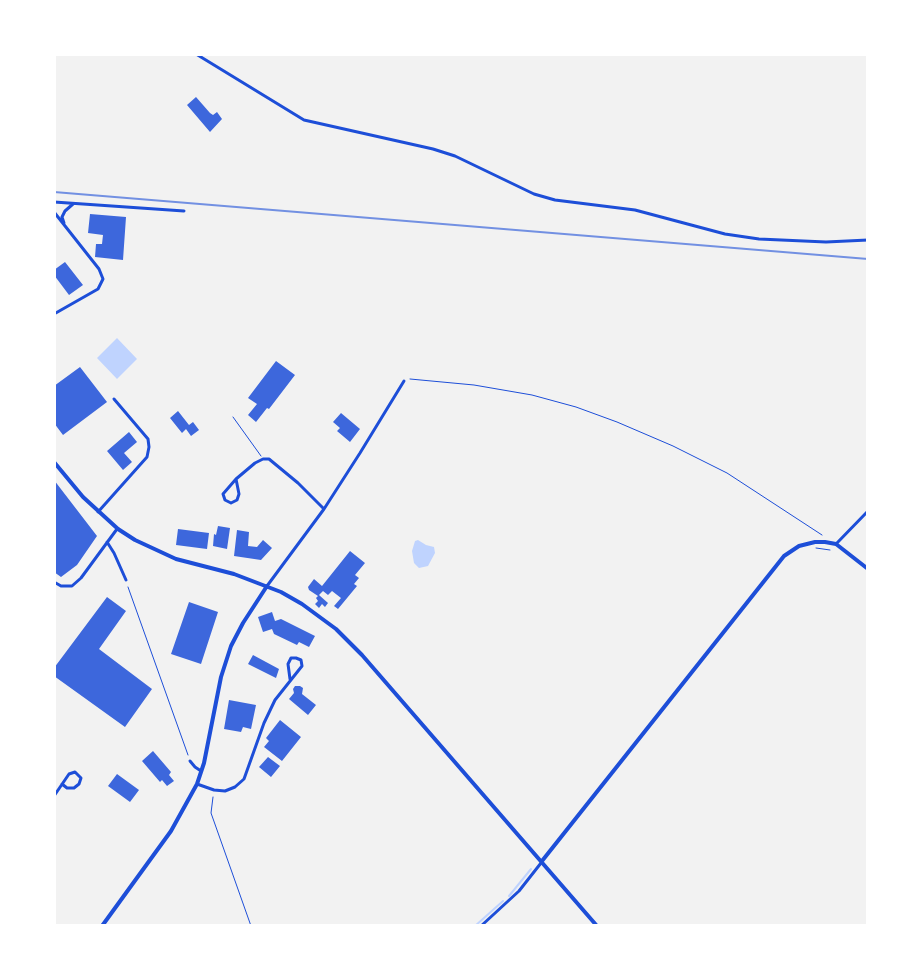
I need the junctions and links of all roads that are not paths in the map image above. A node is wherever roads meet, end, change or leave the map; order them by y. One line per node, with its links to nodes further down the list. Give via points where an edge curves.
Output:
1 (196, 54): 7 (street, via 304,120 455,156 555,200 635,210 736,236 794,242)
2 (54, 202): 3 (street)
3 (73, 204): 4 (street); 6 (street, via 62,217)
4 (184, 211)
5 (54, 212): 6 (street)
6 (65, 226): 8 (street, via 103,279 98,289)
7 (868, 240)
8 (54, 314)
9 (404, 381): 15 (street)
10 (114, 399): 17 (street, via 149,447 147,457)
11 (233, 417): 12 (lane)
12 (263, 459): 14 (street); 15 (street, via 278,465)
13 (54, 462): 17 (street)
14 (236, 479): 14 (street, via 223,494 231,503 239,494)
15 (324, 509): 24 (street)
16 (868, 511): 20 (street)
17 (98, 512): 18 (street)
18 (118, 529): 19 (street); 24 (street, via 176,559)
19 (107, 542): 22 (street); 23 (street, via 72,586)
20 (836, 544): 21 (street); 31 (street, via 804,544 784,556)
21 (868, 569)
22 (126, 580)
23 (54, 582)
24 (267, 586): 27 (street, via 231,646); 31 (street, via 302,604 350,642)
25 (290, 679): 25 (street, via 291,658 301,660 301,670); 29 (street, via 264,723 244,779 225,791)
26 (190, 761): 27 (street)
27 (201, 771): 29 (street)
28 (62, 784): 28 (street, via 75,772 81,778 74,788); 30 (street)
29 (197, 784): 32 (street, via 171,831)
30 (54, 796)
31 (542, 861): 33 (street); 34 (street)
32 (102, 926)
33 (481, 926)
34 (597, 926)

